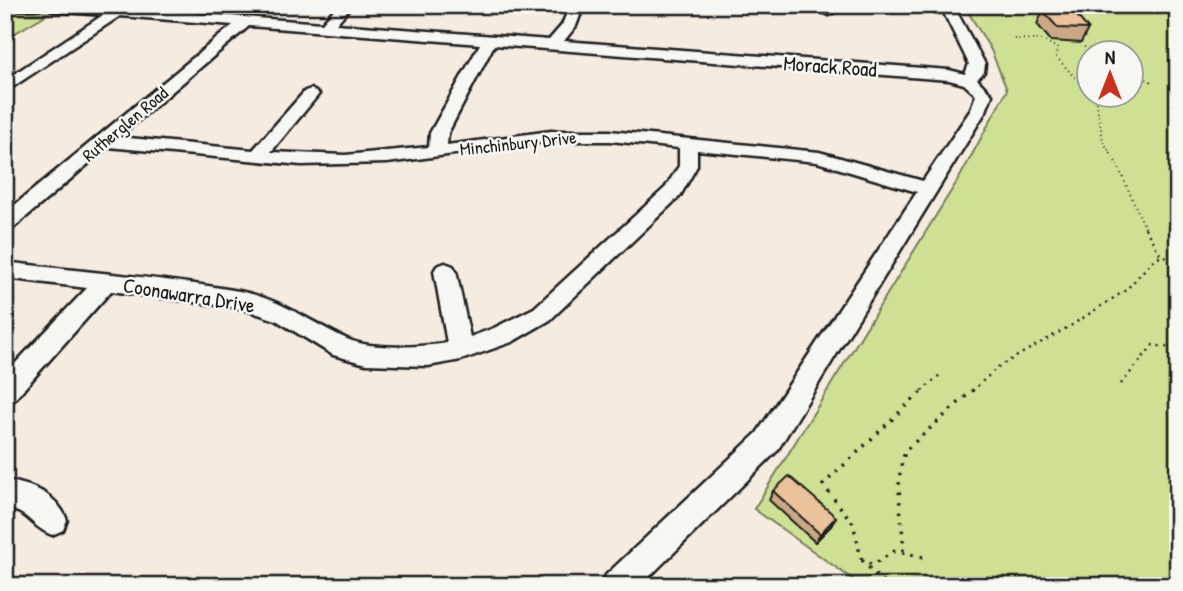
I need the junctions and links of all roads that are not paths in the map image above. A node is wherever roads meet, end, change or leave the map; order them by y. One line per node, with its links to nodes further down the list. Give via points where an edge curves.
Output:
1 (346, 5): 10 (street)
2 (577, 5): 12 (street)
3 (815, 5): 7 (street)
4 (946, 5): 13 (street, via 978,64)
5 (5, 6): 6 (street, Morack Road)
6 (50, 6): 8 (street, Morack Road)
7 (829, 11)
8 (115, 13): 9 (street, Morack Road); 14 (street)
9 (244, 23): 10 (street, Morack Road); 16 (street, Rutherglen Road)
10 (324, 29): 11 (street, Morack Road)
11 (489, 41): 12 (street, Morack Road); 18 (street, via 439,133)
12 (562, 46): 13 (street, Morack Road)
13 (967, 80): 20 (street, via 981,89 983,102)
14 (5, 87)
15 (311, 93): 19 (street)
16 (104, 141): 19 (street, Minchinbury Drive); 21 (street, Rutherglen Road)
17 (688, 143): 18 (street, Minchinbury Drive, via 551,136); 20 (street, Minchinbury Drive, via 819,157); 25 (street, Coonawarra Drive, via 688,166 673,192 542,314)
18 (438, 151): 19 (street, Minchinbury Drive, via 345,160)
19 (258, 156)
20 (929, 189): 29 (street, via 767,442)
21 (5, 224)
22 (5, 270): 24 (street, Coonawarra Drive)
23 (445, 271): 25 (street)
24 (106, 282): 25 (street, Coonawarra Drive, via 241,300 284,314 342,348 366,354 428,356); 26 (street)
25 (461, 350)
26 (5, 392)
27 (5, 494): 28 (street, via 30,499)
28 (51, 520)
29 (617, 586)

